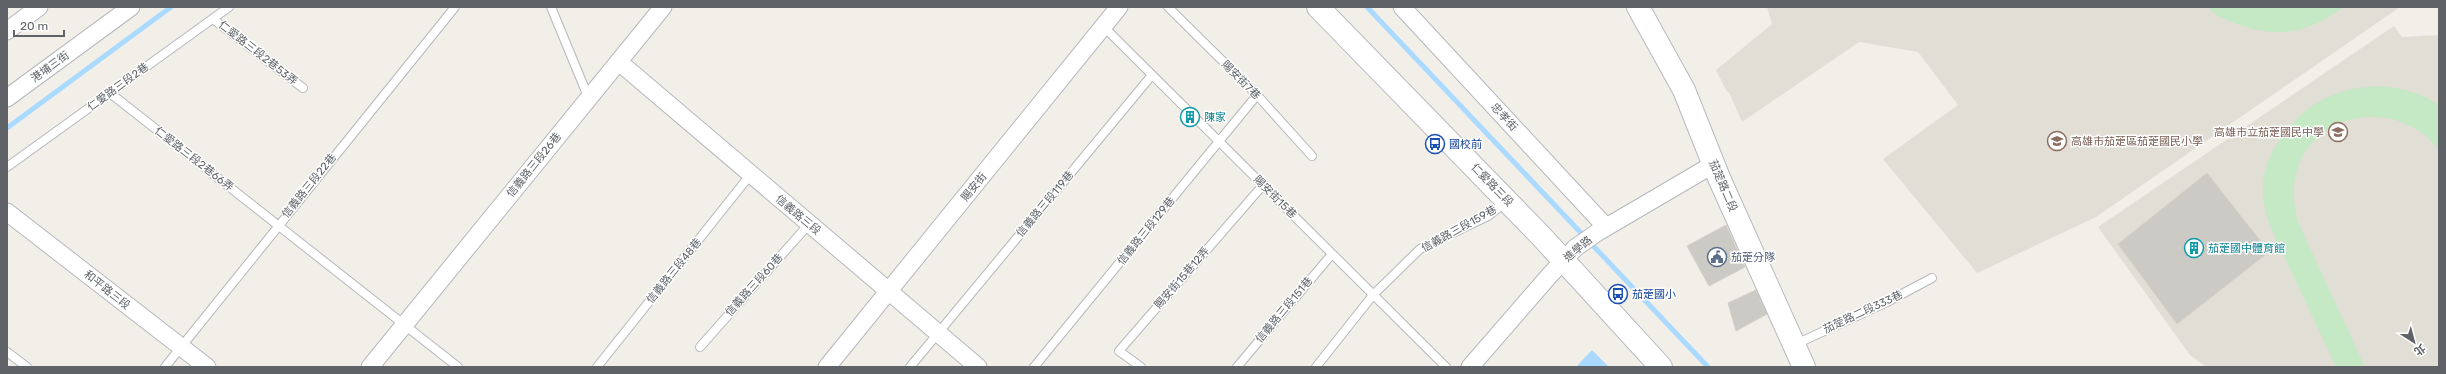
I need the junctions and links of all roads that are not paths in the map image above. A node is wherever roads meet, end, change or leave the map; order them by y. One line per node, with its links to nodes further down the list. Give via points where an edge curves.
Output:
1 (39, 7): 14 (street)
2 (131, 7): 20 (street, 港埔三街)
3 (229, 7): 12 (lane, 仁愛路三段2巷)
4 (455, 7): 31 (lane, 信義路三段22巷)
5 (551, 7): 21 (lane)
6 (663, 7): 15 (street, 信義路三段26巷)
7 (1119, 7): 13 (street, 賜安街)
8 (1168, 7): 19 (lane, 賜安街7巷)
9 (1318, 7): 28 (street, 仁愛路三段)
10 (1402, 7): 32 (street, 忠孝街)
11 (1638, 7): 24 (street, 茄萣路二段, via 1684,90)
12 (213, 19): 17 (lane, 仁愛路三段2巷53弄); 18 (lane, 仁愛路三段2巷)
13 (1104, 27): 16 (lane, 賜安街15巷); 36 (street, 賜安街)
14 (7, 31)
15 (619, 62): 21 (street, 信義路三段26巷); 26 (street, 信義路三段)
16 (1152, 74): 22 (lane, 賜安街15巷); 39 (lane, 信義路三段119巷)
17 (303, 88)
18 (110, 93): 25 (lane, 仁愛路三段2巷); 31 (lane, 仁愛路三段2巷66弄)
19 (1257, 95): 22 (lane, 信義路三段129巷); 23 (lane, 賜安街7巷)
20 (7, 98)
21 (589, 99): 38 (street, 信義路三段26巷)
22 (1219, 141): 27 (lane, 賜安街15巷); 54 (lane, 信義路三段129巷)
23 (1312, 156)
24 (1714, 164): 32 (street, 進學路); 40 (street, 茄萣路二段)
25 (7, 167)
26 (751, 174): 30 (street, 信義路三段); 50 (lane, 信義路三段48巷)
27 (1264, 185): 33 (lane, 賜安街15巷); 55 (lane, 賜安街15巷12弄, via 1119,351)
28 (1508, 201): 34 (street, 仁愛路三段); 37 (lane, 信義路三段159巷, via 1488,216 1420,249)
29 (7, 212): 42 (street, 和平路三段)
30 (809, 224): 36 (street, 信義路三段); 41 (lane, 信義路三段60巷)
31 (277, 226): 38 (lane); 42 (lane, 信義路三段22巷)
32 (1602, 229): 34 (street, 進學路)
33 (1332, 254): 37 (lane, 賜安街15巷); 56 (lane, 信義路三段151巷)
34 (1569, 254): 59 (street, 進學路); 60 (street, 仁愛路三段)
35 (1932, 278): 40 (lane, 茄萣路二段333巷)
36 (889, 292): 39 (street, 信義路三段); 51 (street, 賜安街)
37 (1373, 295): 57 (lane, 信義路三段159巷); 58 (lane, 賜安街15巷)
38 (405, 323): 48 (street, 信義路三段26巷); 49 (lane)
39 (938, 333): 52 (lane, 信義路三段119巷); 53 (street, 信義路三段)
40 (1794, 345): 61 (street, 茄萣路二段)
41 (700, 347)
42 (181, 348): 46 (lane, 信義路三段22巷); 47 (street, 和平路三段)
43 (7, 352): 44 (lane)
44 (17, 364): 45 (lane)
45 (27, 367)
46 (165, 367)
47 (207, 367)
48 (370, 367)
49 (458, 367)
50 (597, 367)
51 (827, 367)
52 (910, 367)
53 (978, 367)
54 (1034, 367)
55 (1141, 367)
56 (1237, 367)
57 (1316, 367)
58 (1446, 367)
59 (1470, 367)
60 (1661, 367)
61 (1804, 367)

